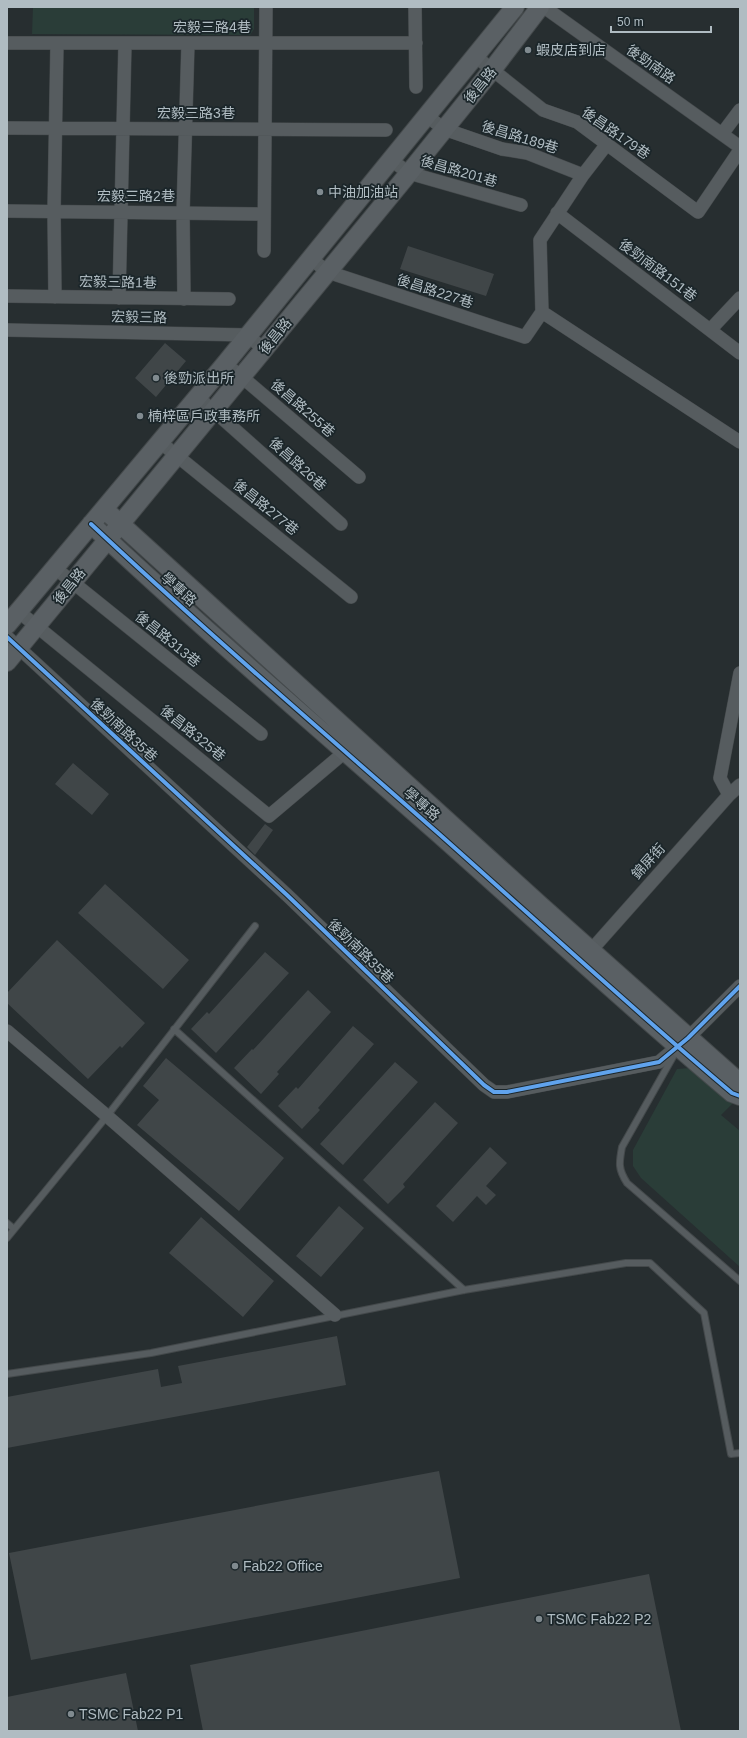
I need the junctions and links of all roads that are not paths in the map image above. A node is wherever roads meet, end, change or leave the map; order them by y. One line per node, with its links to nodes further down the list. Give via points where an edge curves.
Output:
1 (266, 7): 10 (street)
2 (416, 7): 11 (street)
3 (515, 7): 12 (street, 後昌路)
4 (540, 7): 13 (street, 後昌路)
5 (544, 7): 24 (street, 後勁南路)
6 (7, 43): 7 (street, 宏毅三路4巷)
7 (57, 43): 8 (street, 宏毅三路4巷); 18 (street)
8 (125, 43): 9 (street, 宏毅三路4巷); 19 (street)
9 (188, 43): 10 (street, 宏毅三路4巷); 20 (street)
10 (266, 43): 11 (street, 宏毅三路4巷); 22 (street)
11 (416, 43): 14 (street)
12 (475, 56): 13 (street, 後昌路179巷); 16 (street, 後昌路)
13 (492, 70): 21 (street, 後昌路); 25 (street, 後昌路179巷, via 543,110 578,122)
14 (416, 87)
15 (740, 110): 24 (street)
16 (427, 116): 21 (street, 後昌路189巷); 27 (street, 後昌路)
17 (7, 128): 18 (street, 宏毅三路3巷)
18 (55, 129): 19 (street, 宏毅三路3巷); 32 (street)
19 (122, 129): 20 (street, 宏毅三路3巷); 33 (street)
20 (186, 129): 22 (street, 宏毅三路3巷); 34 (street)
21 (444, 129): 28 (street, 後昌路); 29 (street, 後昌路189巷, via 502,150 528,153)
22 (265, 130): 23 (street, 宏毅三路3巷); 36 (street)
23 (386, 130)
24 (722, 134): 26 (street, 後勁南路)
25 (607, 144): 26 (street, 後昌路179巷, via 698,212); 29 (street)
26 (740, 149)
27 (391, 160): 28 (street, 後昌路201巷); 38 (street, 後昌路)
28 (408, 173): 30 (street, 後昌路201巷); 39 (street, 後昌路)
29 (584, 175): 35 (street)
30 (521, 205)
31 (7, 211): 32 (street, 宏毅三路2巷)
32 (54, 212): 33 (street, 宏毅三路2巷); 41 (street)
33 (122, 212): 34 (street, 宏毅三路2巷); 42 (street)
34 (183, 213): 36 (street, 宏毅三路2巷); 44 (street)
35 (557, 213): 46 (street, via 540,240); 48 (street, 後勁南路151巷)
36 (264, 214): 37 (street)
37 (264, 251)
38 (310, 258): 39 (street, 後昌路227巷); 49 (street, 後昌路)
39 (328, 272): 46 (street, 後昌路227巷, via 525,338); 50 (street, 後昌路)
40 (7, 296): 41 (street, 宏毅三路1巷)
41 (55, 297): 42 (street, 宏毅三路1巷)
42 (119, 298): 44 (street, 宏毅三路1巷)
43 (740, 298): 48 (street)
44 (184, 299): 45 (street, 宏毅三路1巷)
45 (228, 299)
46 (542, 312): 57 (street)
47 (7, 330): 49 (street, 宏毅三路)
48 (710, 330): 51 (street, 後勁南路151巷)
49 (248, 335): 50 (street); 52 (street, 後昌路)
50 (264, 350): 53 (street, 後昌路)
51 (740, 353)
52 (224, 364): 53 (street, 後昌路255巷); 54 (street, 後昌路)
53 (242, 377): 55 (street, 後昌路); 59 (street, 後昌路255巷)
54 (197, 397): 55 (street, 後昌路26巷); 56 (street, 後昌路)
55 (214, 411): 58 (street, 後昌路); 63 (street, 後昌路26巷)
56 (160, 442): 58 (street, 後昌路277巷); 60 (street, 後昌路)
57 (740, 442)
58 (178, 455): 62 (street, 後昌路); 67 (street, 後昌路277巷)
59 (359, 477)
60 (104, 510): 61 (street, 後昌路); 62 (street, 學專路)
61 (91, 524): 64 (street, 學專路); 65 (street, 後昌路)
62 (120, 524): 64 (street, 後昌路); 78 (street, 學專路)
63 (341, 524)
64 (108, 539): 66 (street, 後昌路); 74 (street, 學專路)
65 (55, 568): 66 (street, 後昌路313巷); 68 (street, 後昌路)
66 (72, 582): 69 (street, 後昌路); 73 (street, 後昌路313巷)
67 (351, 596)
68 (13, 618): 69 (street, 後昌路325巷)
69 (37, 626): 70 (street, 後昌路); 74 (street, 後昌路325巷, via 269,816)
70 (13, 642): 71 (street, 後昌路); 82 (street, 後勁南路35巷, via 287,895 494,1092 507,1092 660,1062)
71 (7, 662)
72 (740, 673): 76 (street, via 720,778)
73 (261, 734)
74 (346, 752): 78 (street, 學專路)
75 (740, 785): 76 (street, 錦屏街)
76 (729, 795): 78 (street, 錦屏街)
77 (254, 926): 80 (lane)
78 (586, 956): 82 (street, 學專路)
79 (740, 986): 82 (street, 後勁南路35巷)
80 (174, 1029): 85 (lane); 90 (lane)
81 (7, 1031): 85 (street)
82 (683, 1043): 83 (street, 學專路); 84 (street, 學專路, via 732,1093); 89 (lane, via 622,1147 620,1172 627,1183)
83 (740, 1083)
84 (740, 1096)
85 (107, 1116): 87 (lane); 91 (street)
86 (7, 1224): 87 (lane)
87 (14, 1229): 88 (lane)
88 (7, 1238)
89 (740, 1280)
90 (464, 1290): 91 (lane); 93 (lane, via 626,1263 650,1263 704,1313 731,1454)
91 (335, 1316): 92 (lane, via 151,1353)
92 (7, 1374)
93 (740, 1453)

